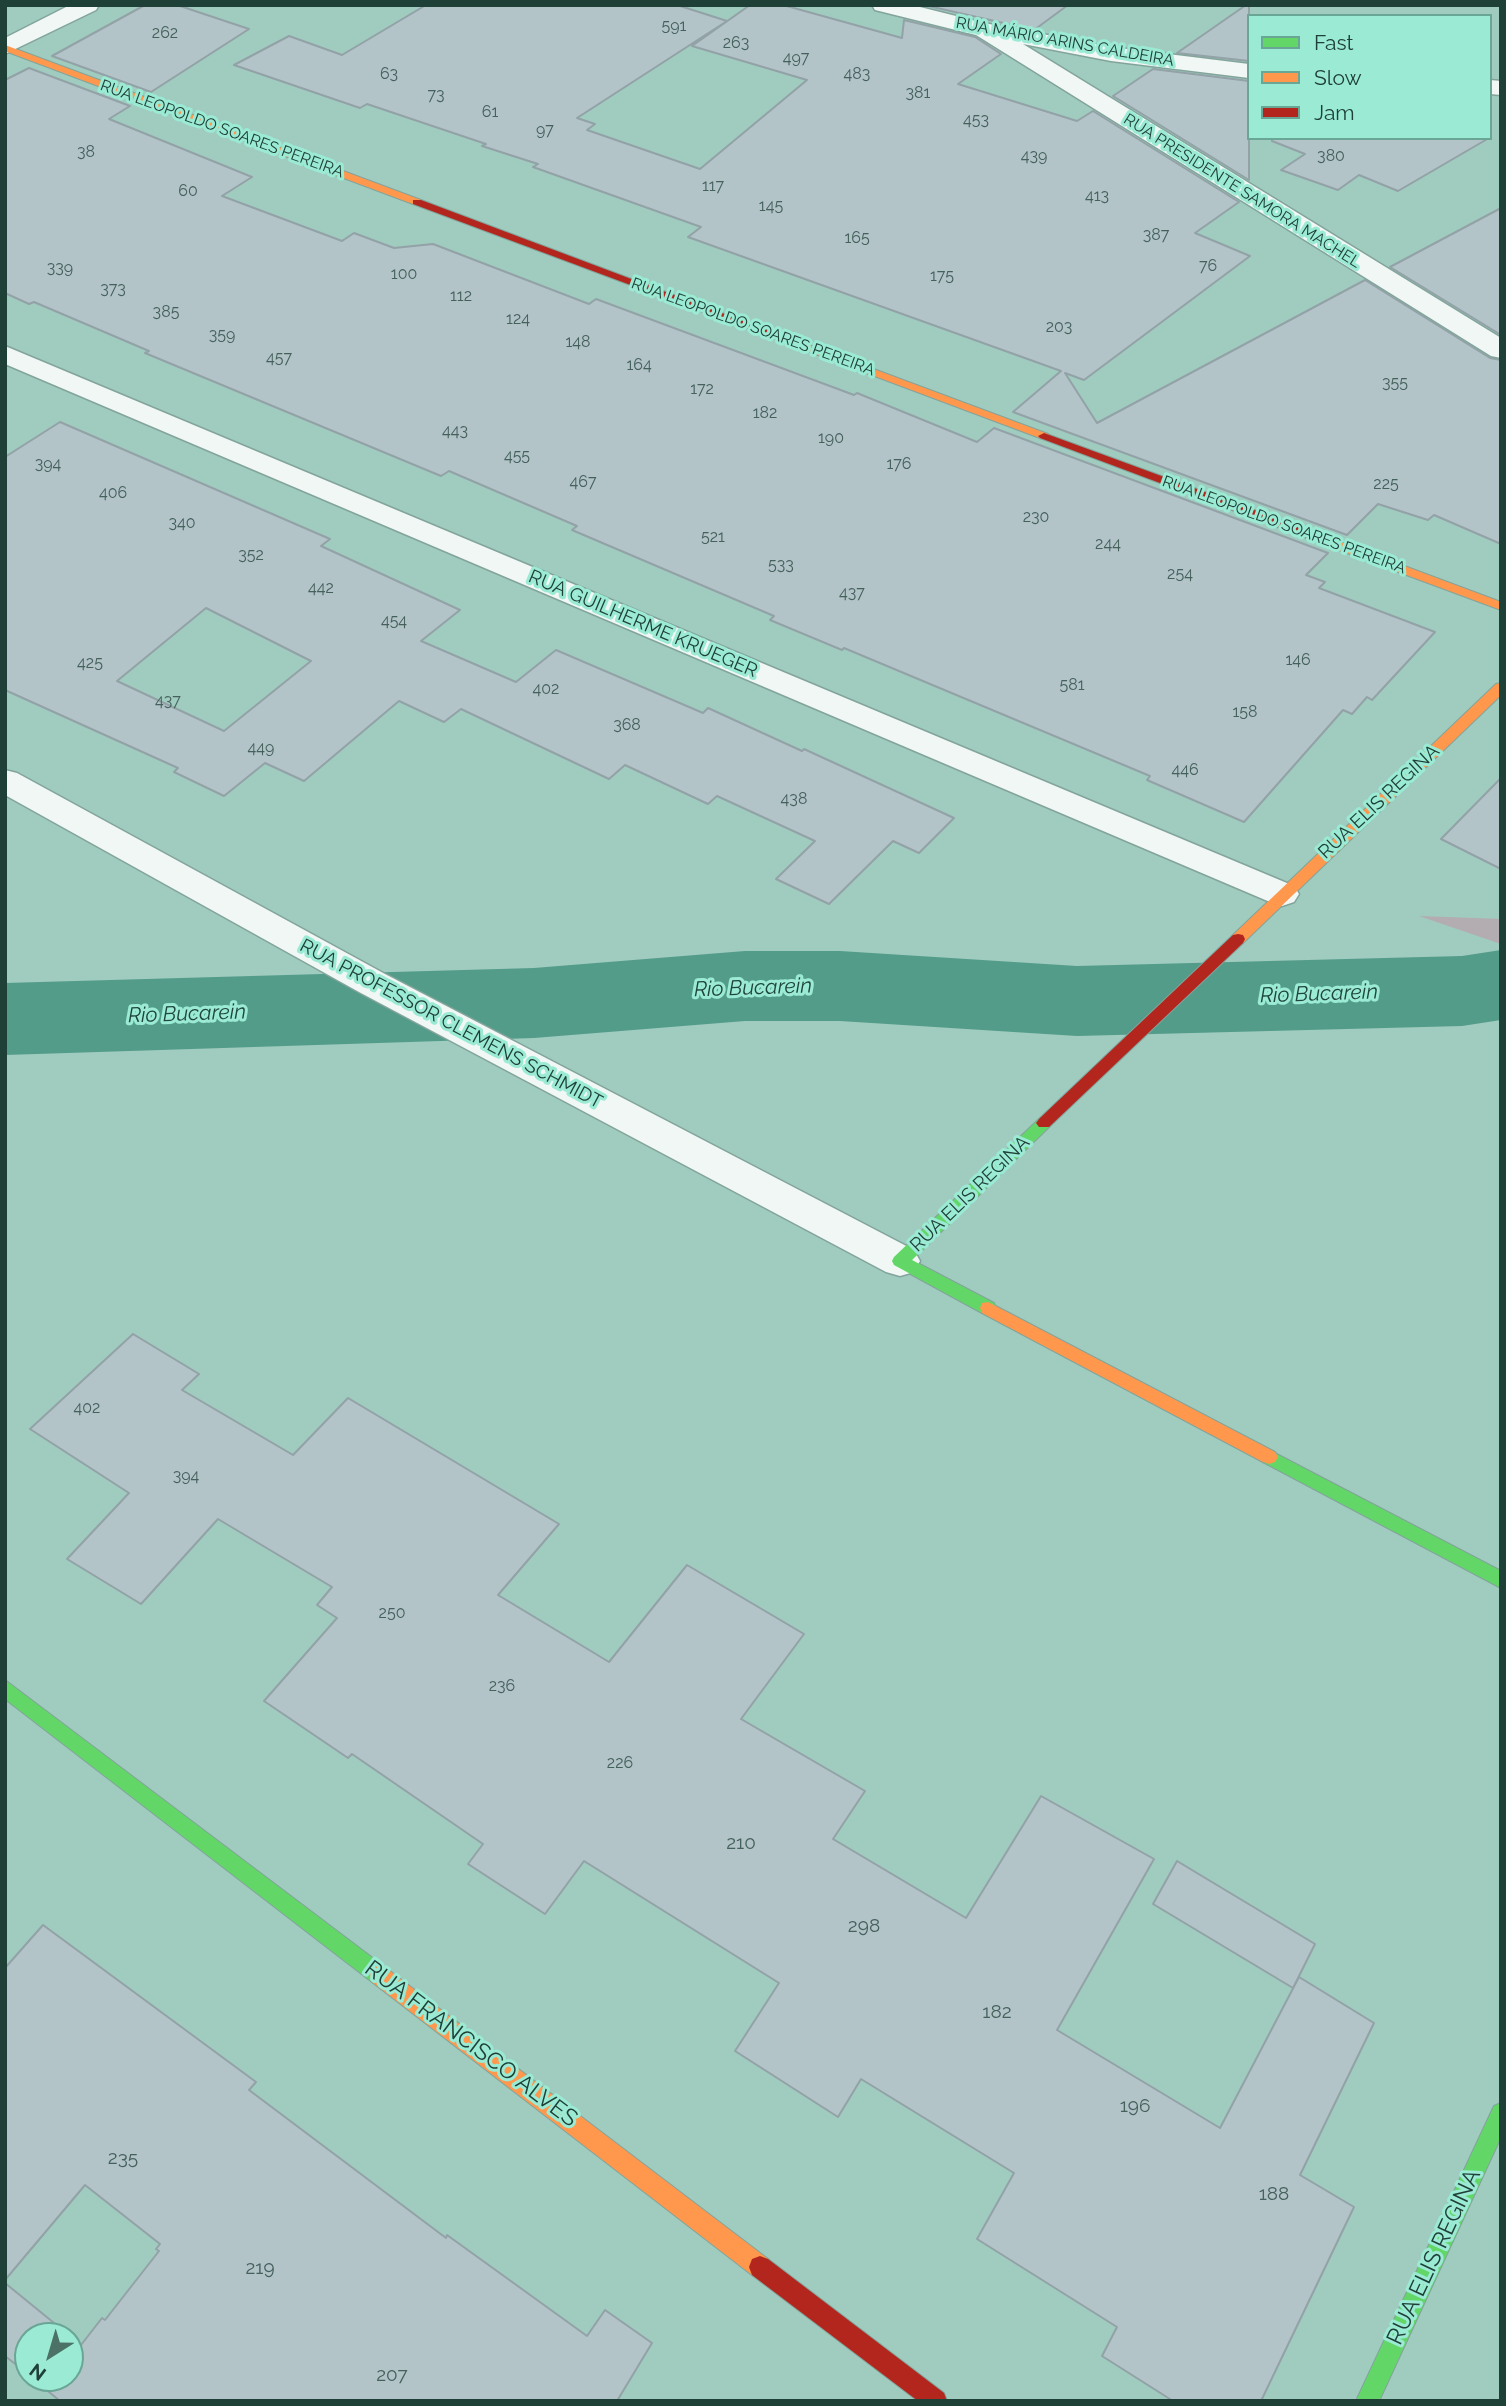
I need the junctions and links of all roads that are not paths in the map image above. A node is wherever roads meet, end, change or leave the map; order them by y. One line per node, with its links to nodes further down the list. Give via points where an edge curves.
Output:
1 (89, 5): 4 (street)
2 (883, 5): 3 (street, RUA MÁRIO ARINS CALDEIRA)
3 (984, 30): 5 (street, RUA MÁRIO ARINS CALDEIRA, via 1111,54); 6 (street, RUA PRESIDENTE SAMORA MACHEL)
4 (5, 47): 8 (street, RUA LEOPOLDO SOARES PEREIRA)
5 (1247, 71)
6 (1501, 350)
7 (5, 354): 11 (street, RUA GUILHERME KRUEGER)
8 (1501, 606)
9 (1501, 687): 11 (street, RUA ELIS REGINA)
10 (5, 781): 12 (street, RUA PROFESSOR CLEMENS SCHMIDT, via 372,983)
11 (1282, 894): 12 (street, RUA ELIS REGINA)
12 (900, 1261): 13 (street, RUA ELIS REGINA)
13 (1501, 1580)
14 (5, 1688): 16 (street, RUA FRANCISCO ALVES)
15 (1501, 2113): 17 (street, RUA ELIS REGINA)
16 (936, 2401)
17 (1367, 2401)

